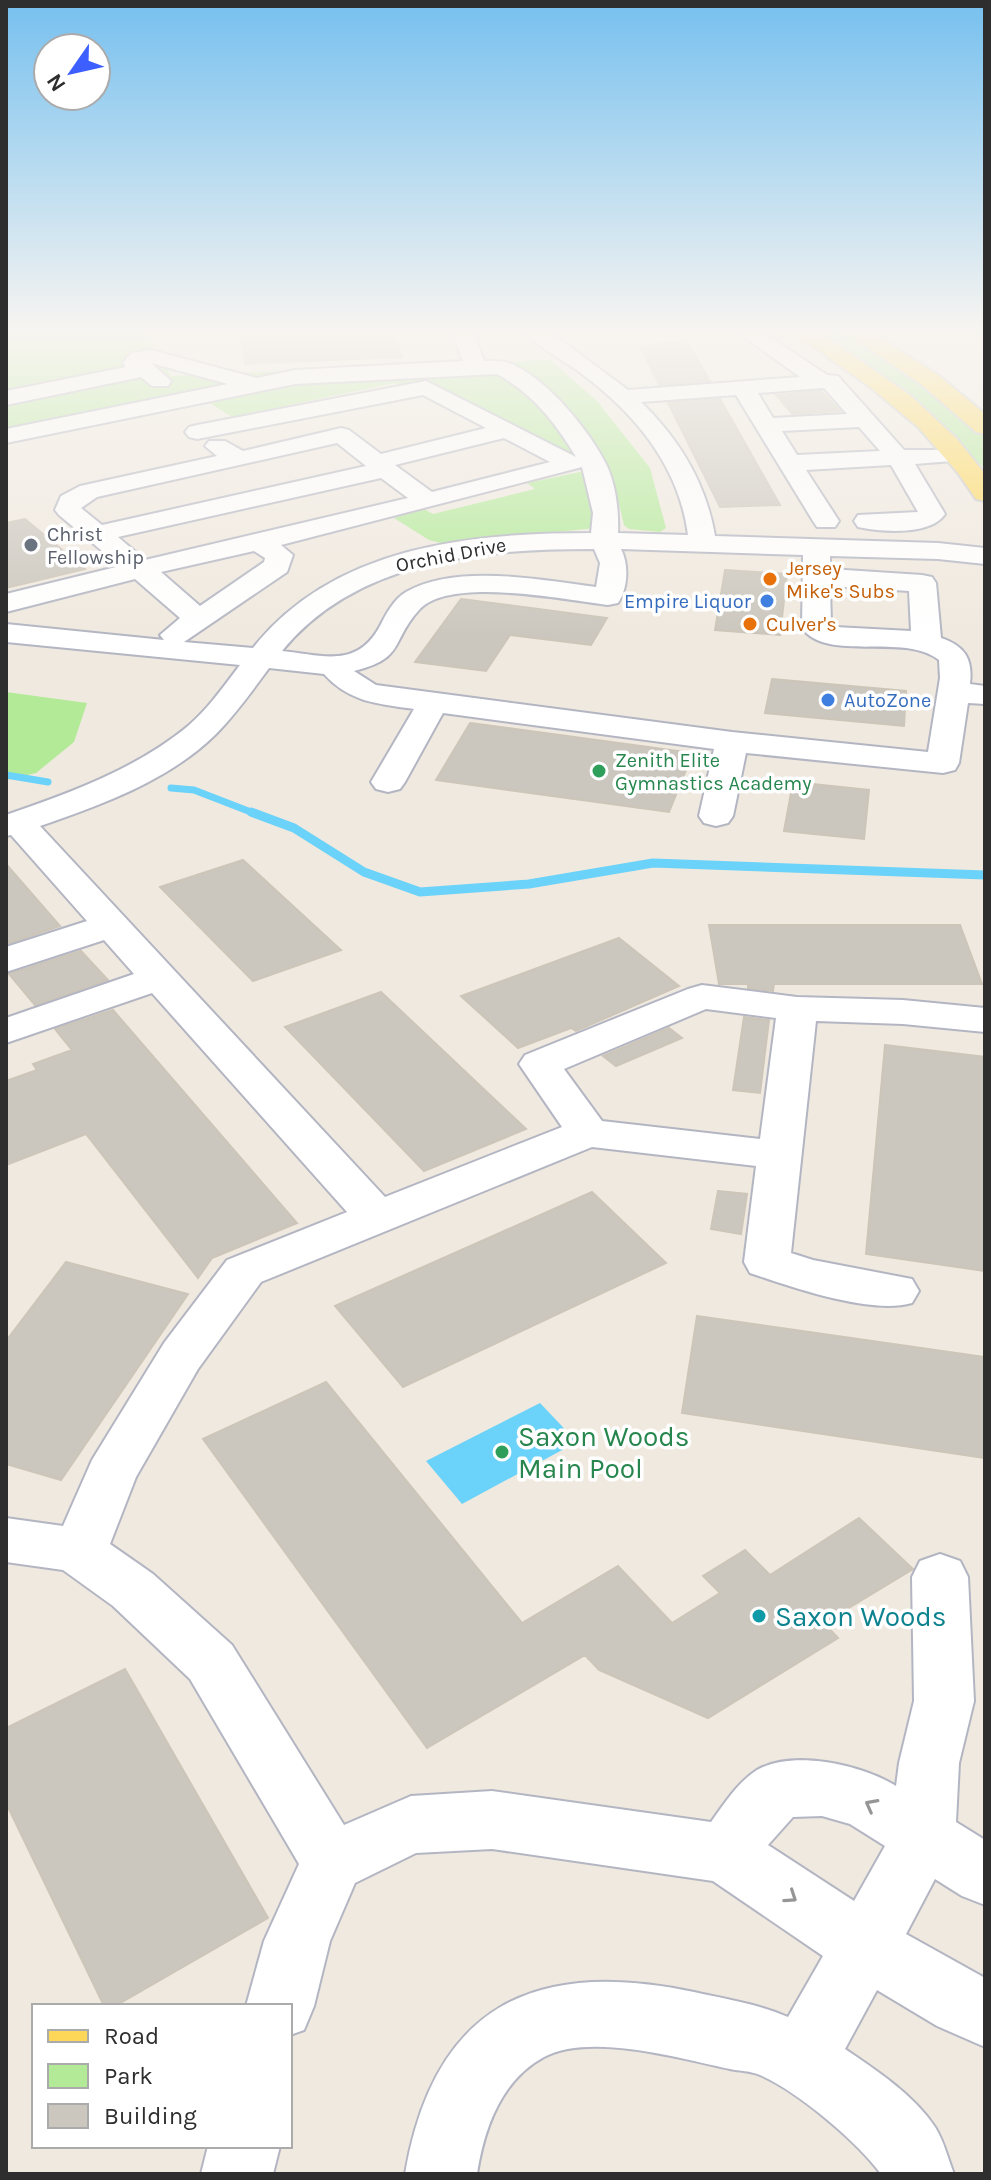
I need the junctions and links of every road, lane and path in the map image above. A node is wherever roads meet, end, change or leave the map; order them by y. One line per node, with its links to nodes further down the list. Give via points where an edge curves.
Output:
1 (26, 433): 13 (street)
2 (207, 433): 17 (street)
3 (335, 433): 18 (street)
4 (410, 433): 18 (street)
5 (496, 433): 18 (street)
6 (513, 433): 14 (street)
7 (570, 433): 19 (street)
8 (654, 433): 25 (street, via 683,469)
9 (769, 433): 20 (street)
10 (851, 433): 20 (street)
11 (875, 433): 15 (street)
12 (934, 433): 16 (main road)
13 (6, 436)
14 (539, 447): 18 (street); 19 (street)
15 (888, 448): 16 (street); 20 (street); 20 (street, via 919,490)
16 (956, 455): 21 (main road)
17 (239, 459): 18 (street); 23 (street, via 89,491 70,501 68,510)
18 (376, 459): 19 (street); 22 (street); 23 (street); 26 (street); 34 (street)
19 (584, 466): 27 (street, via 606,513)
20 (798, 484): 24 (street); 25 (street, Orchid Drive); 30 (street, Orchid Drive); 35 (street)
21 (985, 493)
22 (375, 515): 28 (street); 31 (street)
23 (75, 516): 26 (street)
24 (795, 521)
25 (707, 527): 27 (street, Orchid Drive)
26 (97, 534): 34 (street)
27 (604, 541): 31 (street, Orchid Drive, via 519,542); 44 (street, via 614,563 608,597 482,585 431,591 407,605 375,654)
28 (259, 542): 33 (street); 36 (street, via 280,560)
29 (985, 546): 30 (street, Orchid Drive)
30 (938, 551): 32 (street, Orchid Drive)
31 (441, 555): 43 (street, Orchid Drive, via 397,564 320,599)
32 (985, 556)
33 (192, 557): 34 (street); 36 (street)
34 (130, 561): 37 (street); 39 (street)
35 (817, 577): 41 (street, via 817,628 828,635); 41 (street, via 922,583)
36 (239, 591): 39 (street)
37 (6, 603)
38 (112, 616): 42 (street)
39 (198, 619): 42 (street)
40 (6, 633): 42 (street)
41 (927, 643): 45 (street, via 953,656)
42 (145, 647): 43 (street)
43 (262, 659): 44 (street); 50 (street, Orchid Drive, via 202,730 155,763)
44 (334, 667): 46 (street, via 368,693)
45 (970, 694): 47 (street, via 943,763)
46 (433, 702): 47 (street); 48 (street)
47 (732, 742): 49 (street)
48 (388, 782)
49 (716, 816)
50 (12, 824): 51 (street)
51 (111, 925): 52 (street); 53 (street)
52 (6, 960)
53 (159, 978): 56 (street); 59 (street)
54 (797, 1009): 55 (street); 57 (street, via 702,997 540,1064); 58 (street)
55 (985, 1020)
56 (6, 1031)
57 (588, 1133): 58 (street); 59 (street)
58 (779, 1155): 60 (street, via 767,1262 808,1276)
59 (376, 1216): 62 (street, via 244,1271 165,1382 111,1474)
60 (895, 1291)
61 (6, 1540): 62 (street)
62 (79, 1552): 66 (street, via 133,1590 211,1662)
63 (940, 1577): 64 (street, via 944,1701 929,1763)
64 (923, 1839): 65 (street, one-way to 65, via 867,1801 822,1788 779,1790 753,1814); 67 (street); 68 (street)
65 (726, 1853): 66 (street, via 492,1820 411,1825); 68 (street, one-way to 68)
66 (332, 1862): 69 (street, via 297,1941)
67 (985, 1875)
68 (863, 1945): 70 (street); 71 (street)
69 (281, 2004)
70 (985, 2013)
71 (801, 2062): 74 (street, via 766,2042 669,2021 604,2016 548,2021 525,2029 471,2082 456,2114); 75 (street, via 877,2116 909,2151)
72 (244, 2148): 73 (street)
73 (237, 2174)
74 (441, 2174)
75 (918, 2174)

